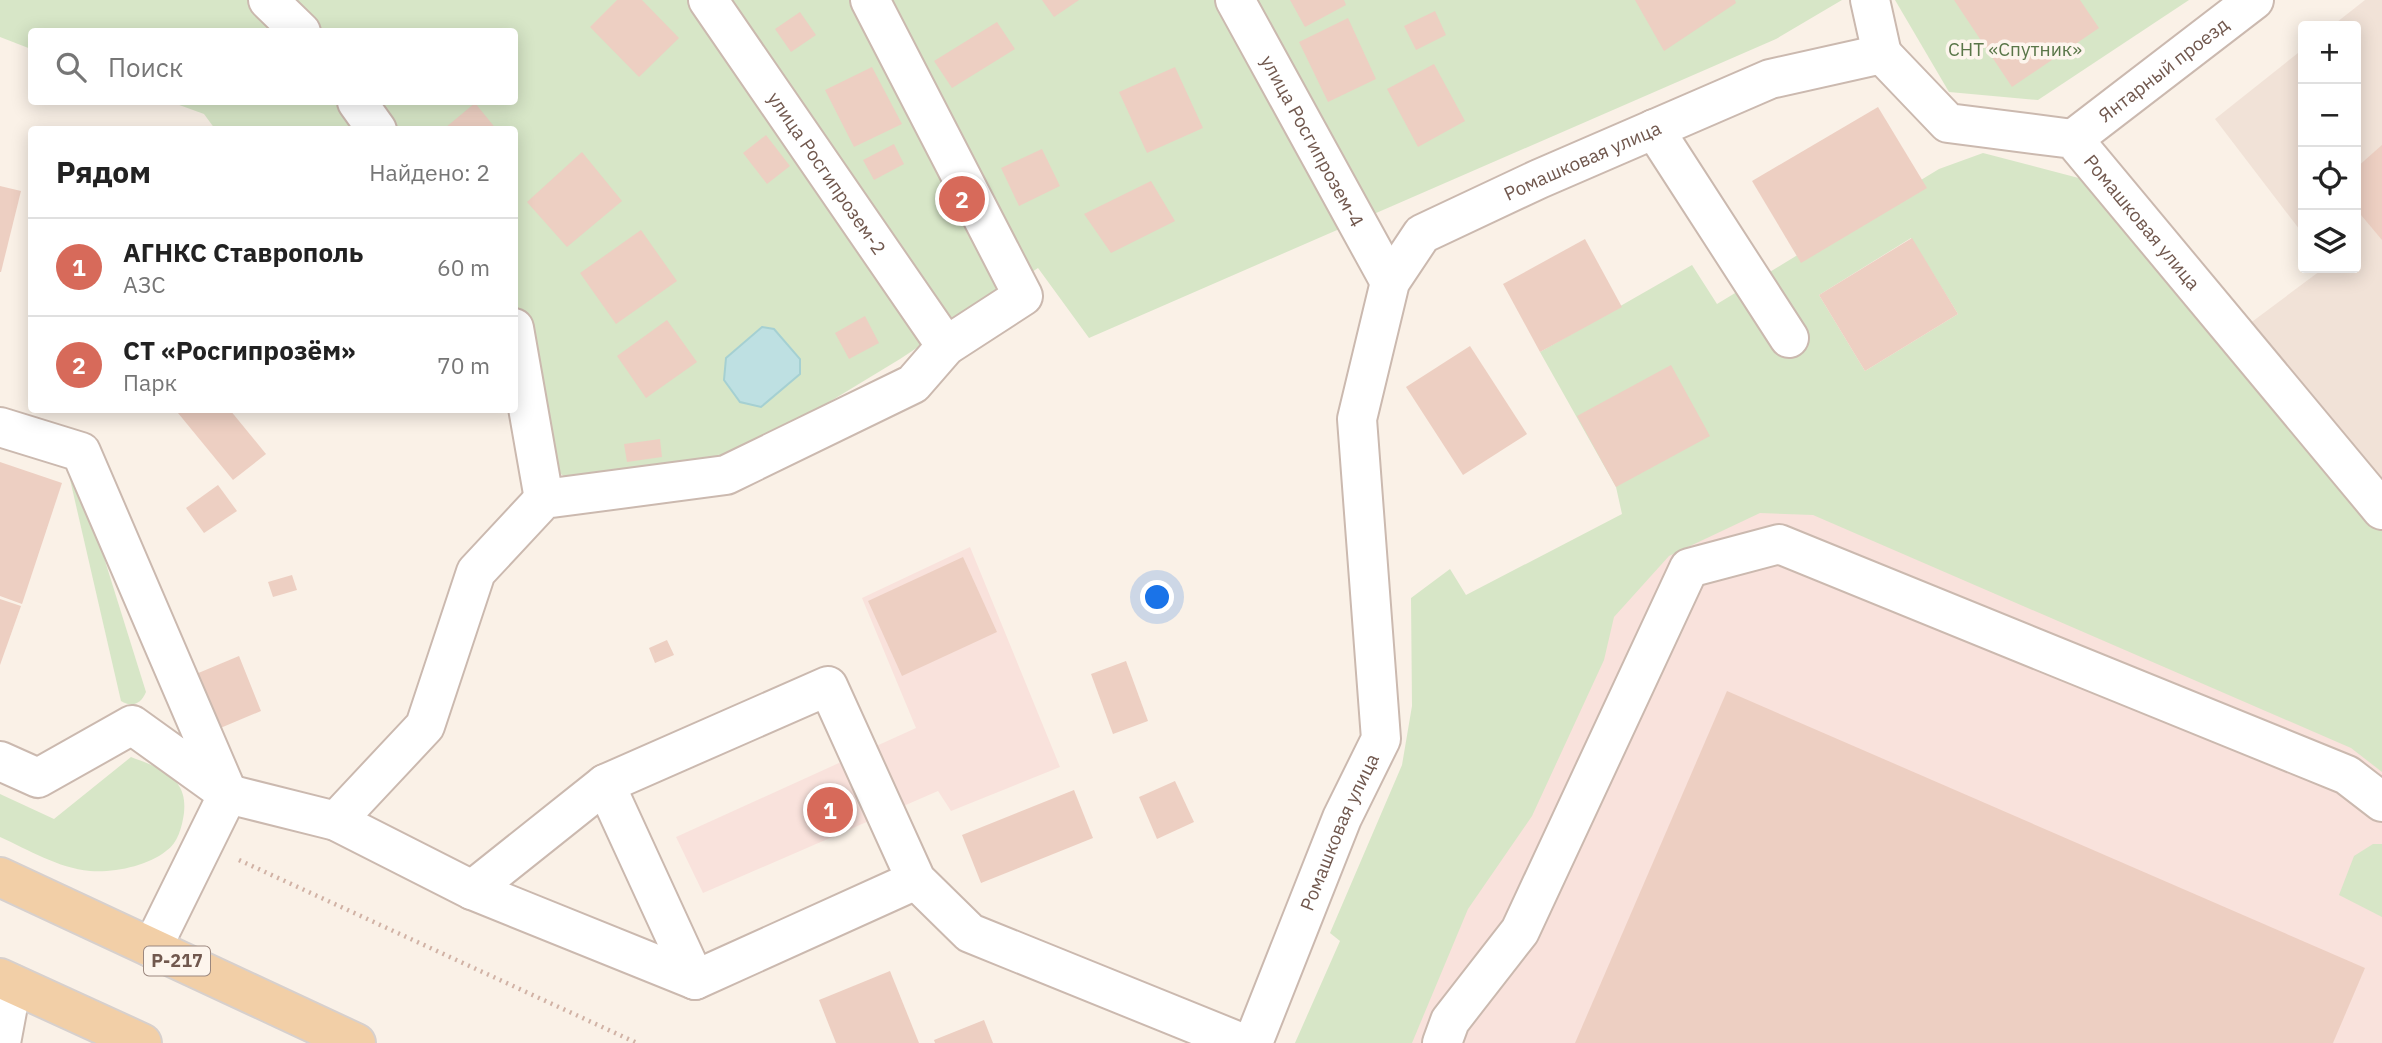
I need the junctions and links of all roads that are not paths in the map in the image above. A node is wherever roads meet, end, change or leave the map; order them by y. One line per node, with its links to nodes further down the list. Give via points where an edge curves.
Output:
1 (268, 0): 7 (street)
2 (708, 0): 15 (street, улица Росгипрозем-2)
3 (870, 0): 15 (street, via 1023,296)
4 (1235, 0): 13 (street, улица Росгипрозем-4)
5 (1870, 0): 8 (street)
6 (2254, 0): 12 (street, Янтарный проезд)
7 (297, 28)
8 (1882, 54): 11 (street, Ромашковая улица, via 1770,79); 12 (street, Ромашковая улица, via 1948,123)
9 (359, 105): 10 (street)
10 (374, 126)
11 (1654, 129): 13 (street, Ромашковая улица, via 1422,234); 14 (street)
12 (2073, 139): 19 (street, Ромашковая улица)
13 (1390, 282): 35 (street, Ромашковая улица, via 1357,419 1381,739 1342,818)
14 (1789, 338)
15 (946, 346): 18 (street, via 913,384 726,475)
16 (518, 351): 18 (street)
17 (0, 426): 22 (street, via 81,452)
18 (544, 499): 24 (street, via 476,572 425,726)
19 (2382, 510)
20 (0, 761): 22 (street, via 38,778 132,725)
21 (605, 784): 26 (street, via 828,686); 27 (street); 29 (street)
22 (228, 794): 24 (street); 28 (street)
23 (2382, 802): 36 (street, via 2347,775 1779,544 1689,568 1520,931 1450,1021)
24 (336, 821): 27 (street)
25 (0, 877): 28 (main road, Р-217)
26 (916, 880): 29 (street); 34 (street, via 970,933)
27 (472, 890): 29 (street)
28 (152, 948): 33 (main road, Р-217)
29 (695, 980)
30 (6, 981): 31 (street); 32 (main road)
31 (1, 1043)
32 (142, 1043)
33 (356, 1043)
34 (1242, 1043)
35 (1252, 1043)
36 (1442, 1043)

